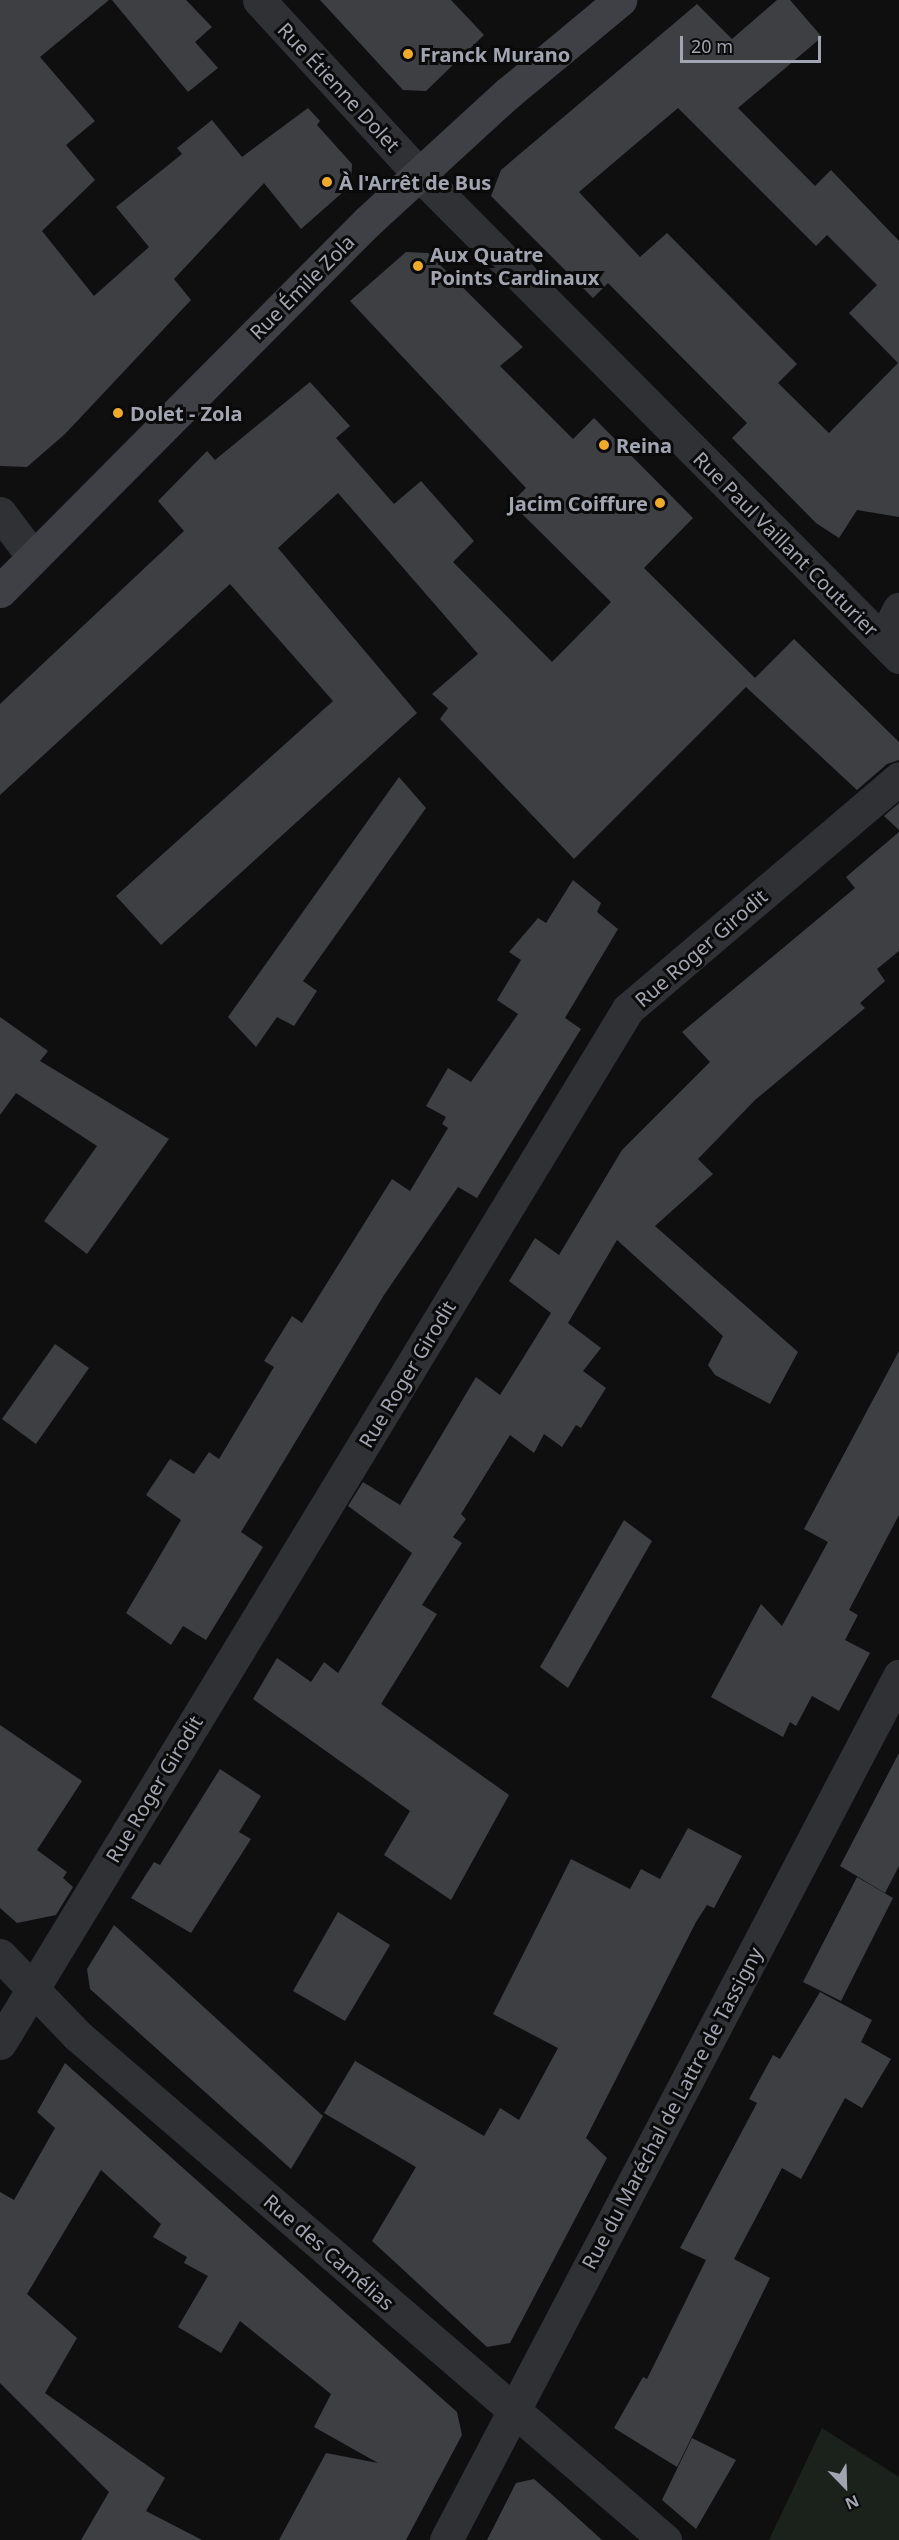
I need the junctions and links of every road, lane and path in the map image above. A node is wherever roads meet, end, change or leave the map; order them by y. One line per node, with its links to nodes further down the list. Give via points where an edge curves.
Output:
1 (259, 0): 3 (street, Rue Étienne Dolet)
2 (620, 0): 3 (main road, Rue Émile Zola)
3 (419, 174): 4 (main road, Rue Émile Zola); 7 (street, Rue Paul Vaillant Couturier, via 480,240)
4 (12, 536): 5 (main road, Rue Émile Zola)
5 (0, 591)
6 (899, 609): 7 (street)
7 (891, 649)
8 (899, 778): 11 (street, Rue Roger Girodit, via 628,1009)
9 (899, 1676): 13 (street, Rue du Maréchal de Lattre de Tassigny)
10 (0, 1955): 11 (street, Rue des Camélias)
11 (33, 1989): 12 (street, Rue Roger Girodit); 13 (street, Rue des Camélias, via 78,2036)
12 (0, 2043)
13 (512, 2409): 14 (street, Rue du Maréchal de Lattre de Tassigny); 15 (street, Rue des Camélias)
14 (446, 2540)
15 (665, 2540)

